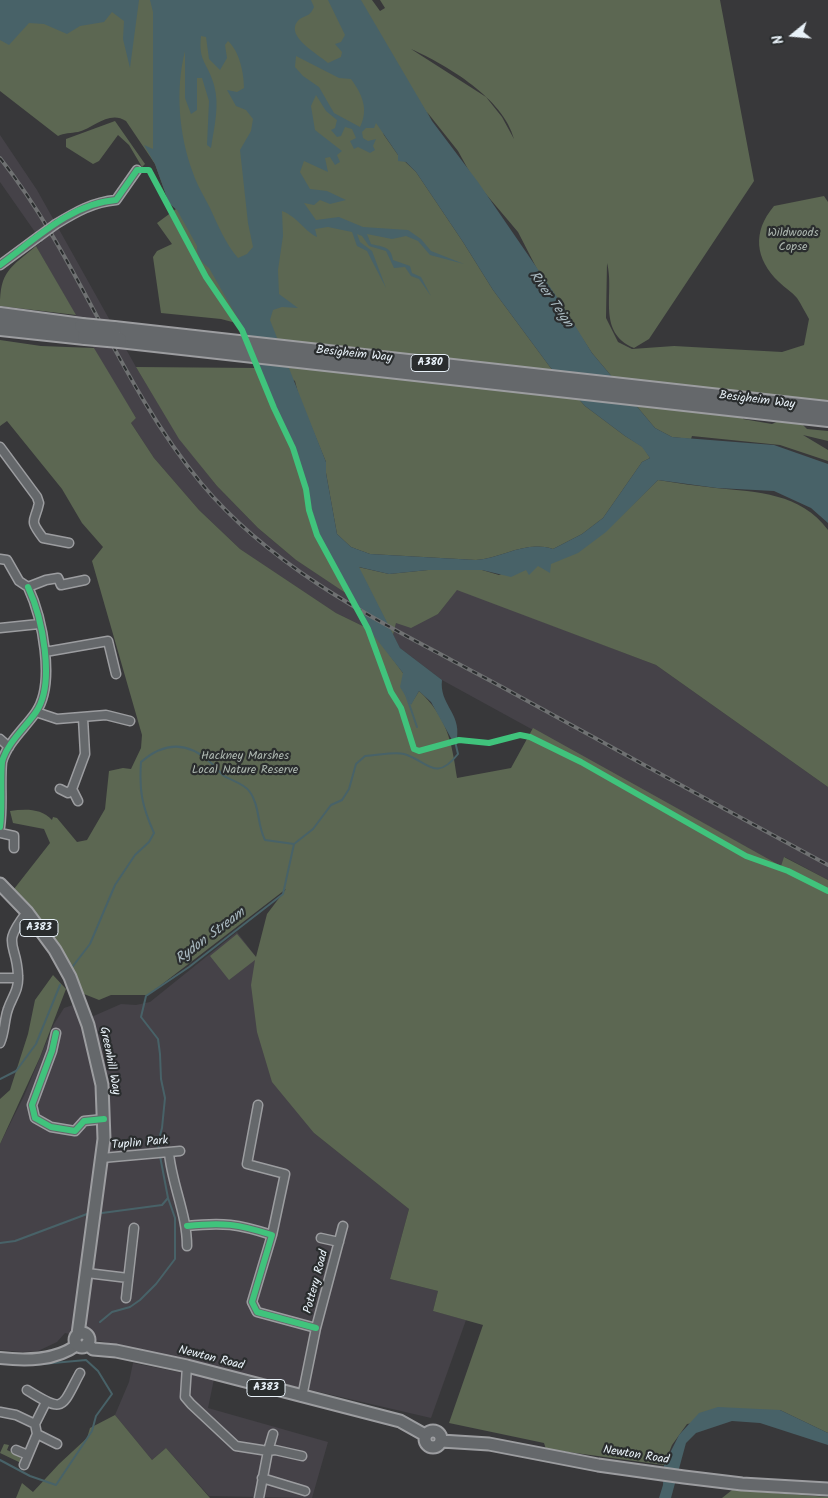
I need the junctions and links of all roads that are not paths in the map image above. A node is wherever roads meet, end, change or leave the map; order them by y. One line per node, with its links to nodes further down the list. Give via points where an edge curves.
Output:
1 (136, 170): 2 (street, bridge, via 116,200 90,205 56,224)
2 (0, 265)
3 (0, 315): 5 (highway, Besigheim Way / A380)
4 (0, 328): 5 (highway, Besigheim Way / A380)
5 (84, 331): 6 (highway, Besigheim Way / A380, bridge)
6 (672, 396): 7 (highway, Besigheim Way / A380); 8 (highway, Besigheim Way / A380)
7 (828, 410)
8 (828, 419)
9 (0, 447): 10 (street, via 37,497 39,503 32,518 34,526 43,538)
10 (69, 544)
11 (0, 559): 13 (street, via 7,560 19,581)
12 (85, 580): 13 (street, via 61,585 58,578)
13 (28, 587): 14 (street)
14 (39, 624): 15 (street); 16 (street)
15 (0, 628)
16 (46, 652): 17 (street, via 108,642); 18 (street, via 47,681)
17 (116, 674)
18 (36, 712): 19 (street, via 57,719); 22 (street)
19 (83, 718): 20 (street, via 106,715); 24 (street, via 85,754)
20 (130, 721)
21 (0, 739): 22 (street)
22 (9, 747): 26 (street, via 2,762)
23 (60, 789): 24 (street, via 68,793)
24 (72, 790): 25 (street)
25 (78, 801)
26 (1, 811): 27 (street)
27 (0, 827)
28 (23, 832): 30 (street)
29 (0, 833): 30 (street)
30 (14, 836): 31 (street)
31 (14, 848)
32 (0, 884): 33 (main road, Greenhill Way / A383)
33 (28, 912): 35 (street, via 11,926 5,936 6,949 17,966); 39 (main road, Greenhill Way / A383, via 62,963 84,1012 102,1085)
34 (0, 978): 35 (street)
35 (18, 978): 37 (street)
36 (56, 1033): 39 (street, via 32,1105 35,1118 51,1127 74,1131 84,1121)
37 (0, 1043)
38 (258, 1105): 46 (street, via 247,1164 285,1174)
39 (104, 1119): 42 (main road, Greenhill Way / A383)
40 (180, 1151): 41 (street, Tuplin Park)
41 (168, 1153): 42 (street, Tuplin Park); 43 (street)
42 (102, 1158): 50 (main road, Greenhill Way / A383)
43 (187, 1226): 46 (street, via 239,1225); 49 (street)
44 (343, 1226): 48 (street, Pottery Road)
45 (134, 1228): 51 (street)
46 (272, 1235): 53 (street, Pottery Road, via 253,1308 257,1312)
47 (321, 1238): 48 (street, Pottery Road)
48 (339, 1242): 53 (street, Pottery Road)
49 (187, 1246)
50 (88, 1273): 51 (street); 54 (main road, Greenhill Way / A383, via 84,1300 87,1324)
51 (128, 1278): 52 (street)
52 (126, 1298)
53 (316, 1328): 59 (street, Pottery Road)
54 (82, 1339): 55 (main road, via 69,1351 32,1360); 56 (main road, Newton Road / A383, via 98,1342 103,1349)
55 (0, 1358)
56 (187, 1366): 59 (main road, Newton Road / A383); 67 (street, via 185,1397 191,1404 236,1446)
57 (80, 1374): 60 (street, via 66,1401 61,1404)
58 (27, 1390): 60 (street)
59 (302, 1397): 72 (main road, Newton Road / A383, via 400,1421 426,1435 435,1431 440,1434 441,1442 489,1444 656,1474)
60 (46, 1402): 62 (street)
61 (0, 1412): 62 (street)
62 (35, 1424): 63 (street)
63 (37, 1434): 65 (street); 68 (street)
64 (273, 1434): 67 (street)
65 (57, 1444)
66 (16, 1450): 68 (street)
67 (268, 1451): 69 (street); 71 (street)
68 (28, 1456): 70 (street)
69 (302, 1456)
70 (24, 1465)
71 (262, 1478): 73 (street); 74 (street)
72 (828, 1489)
73 (305, 1490)
74 (259, 1498)

